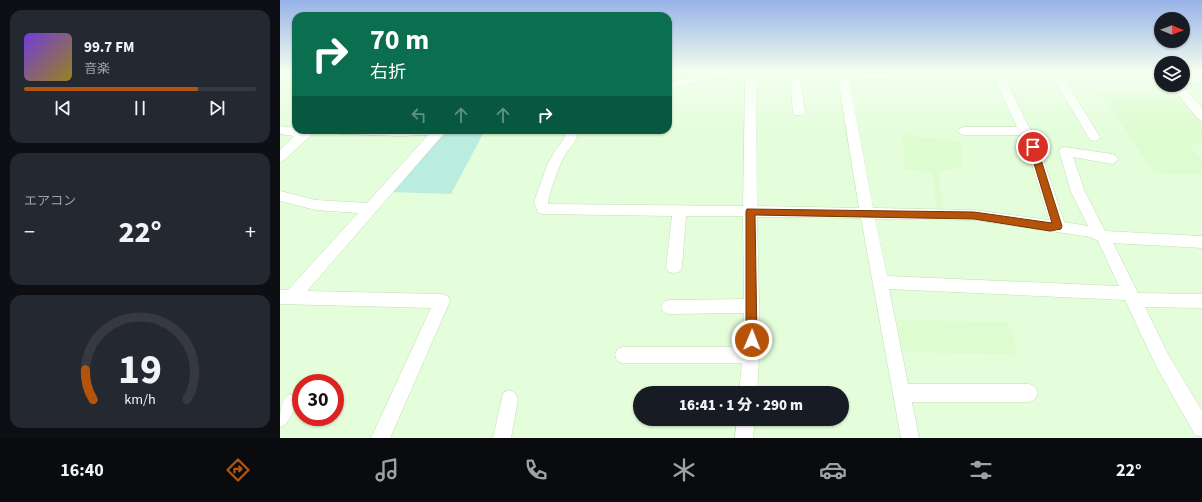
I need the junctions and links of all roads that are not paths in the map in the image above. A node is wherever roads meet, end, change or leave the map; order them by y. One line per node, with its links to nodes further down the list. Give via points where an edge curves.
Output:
1 (751, 92): 22 (street)
2 (797, 92): 7 (street)
3 (845, 92): 23 (street)
4 (1007, 92): 12 (street)
5 (1067, 92): 16 (street)
6 (1182, 92): 8 (street)
7 (799, 112)
8 (1202, 116)
9 (280, 130): 10 (street)
10 (292, 130)
11 (964, 131): 12 (street)
12 (1026, 131): 24 (street)
13 (306, 134): 17 (street)
14 (436, 134): 20 (street)
15 (572, 134): 21 (street, via 559,154 541,202 543,209)
16 (1094, 137)
17 (280, 157)
18 (1112, 159): 25 (street, via 1065,151 1078,192)
19 (280, 196): 20 (street, via 316,205)
20 (371, 209): 30 (street)
21 (680, 210): 22 (street); 27 (street)
22 (750, 211): 23 (street); 32 (street)
23 (867, 214): 24 (street, via 974,216); 28 (street)
24 (1058, 226): 25 (street, via 1094,232)
25 (1101, 236): 26 (street); 29 (street)
26 (1202, 242)
27 (674, 267)
28 (880, 282): 29 (street); 37 (street)
29 (1132, 297): 31 (street); 43 (street, via 1162,360)
30 (286, 298): 44 (street, via 442,301)
31 (1202, 301)
32 (752, 306): 33 (street); 35 (street)
33 (669, 307)
34 (623, 355): 35 (street)
35 (751, 355): 36 (street)
36 (749, 386)
37 (901, 393): 38 (street); 47 (street)
38 (1029, 393)
39 (509, 399): 45 (street)
40 (290, 403): 41 (street)
41 (280, 418)
42 (745, 426): 46 (street)
43 (1202, 428)
44 (380, 438)
45 (502, 438)
46 (744, 438)
47 (910, 438)

